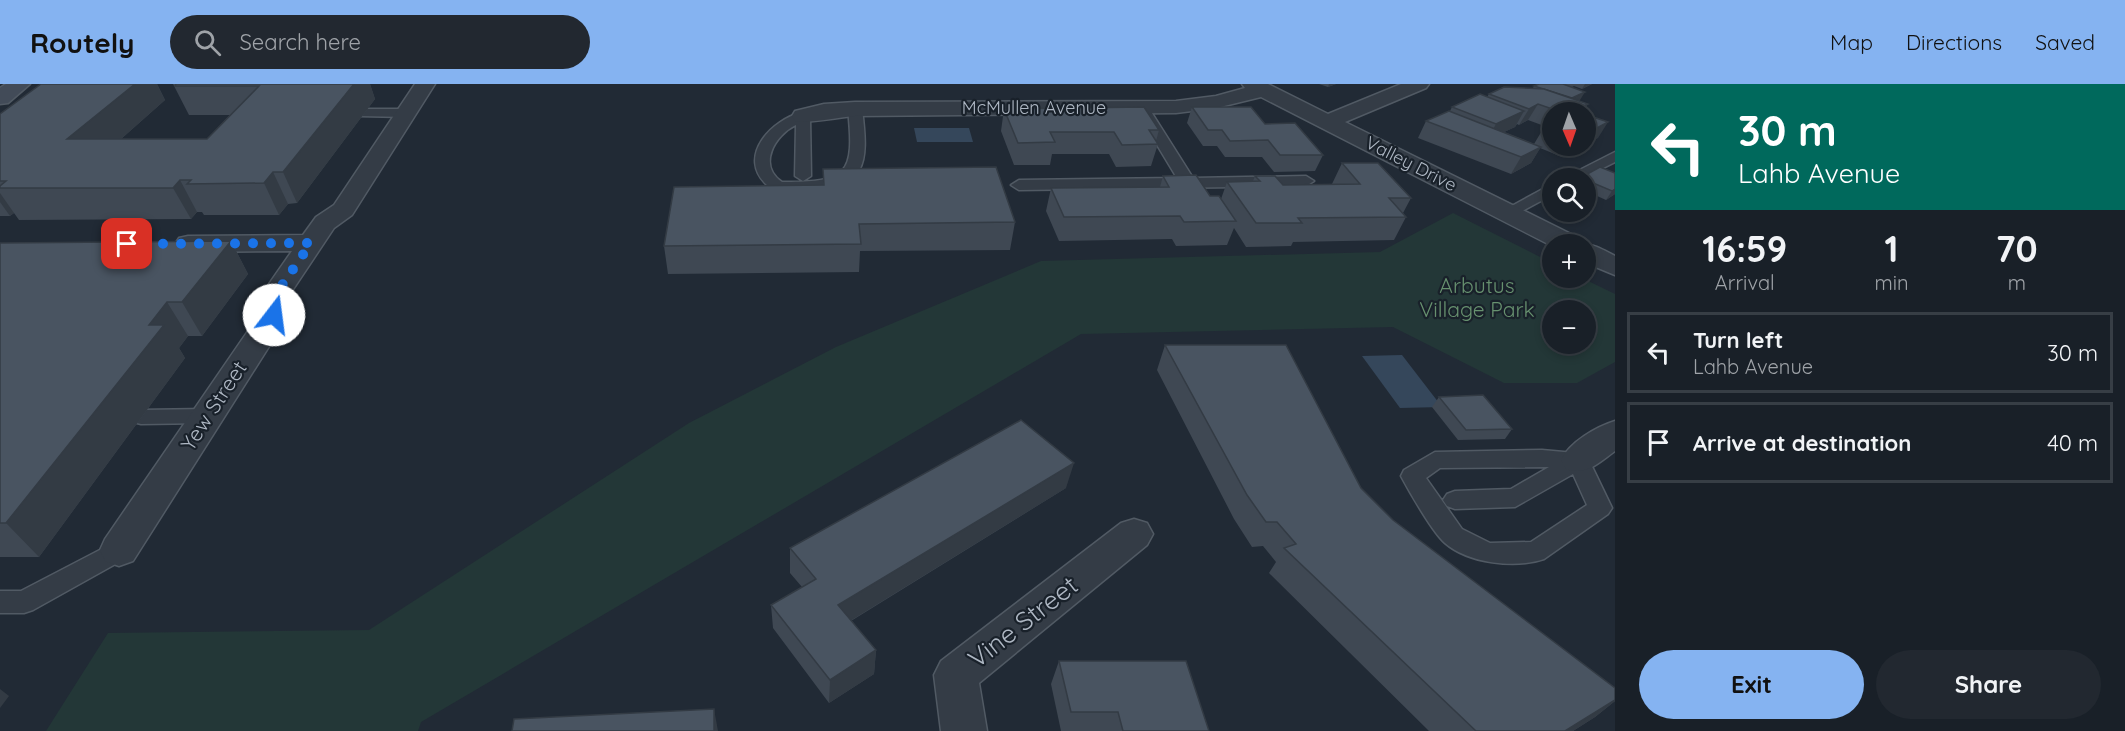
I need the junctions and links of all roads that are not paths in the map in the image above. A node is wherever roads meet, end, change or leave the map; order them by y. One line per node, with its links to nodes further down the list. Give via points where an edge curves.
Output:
1 (20, 84): 5 (main road)
2 (425, 84): 9 (street, Yew Street)
3 (1419, 84): 11 (street)
4 (1258, 87): 6 (street, McMullen Avenue, via 1197,105); 11 (street, Valley Drive)
5 (0, 98)
6 (1141, 107): 7 (street, McMullen Avenue); 16 (lane)
7 (855, 109): 10 (street, McMullen Avenue); 10 (lane, via 858,156 847,178 828,187 779,187 766,176 766,146 772,135)
8 (364, 113): 9 (lane)
9 (406, 113): 21 (street, Yew Street, via 343,210 325,223)
10 (803, 116): 14 (lane)
11 (1327, 122): 19 (street, Valley Drive)
12 (1615, 156): 13 (lane)
13 (1592, 168)
14 (803, 176)
15 (1306, 182): 16 (lane)
16 (1188, 183): 17 (lane)
17 (1019, 185)
18 (1542, 194): 19 (lane)
19 (1507, 213): 20 (street, Valley Drive)
20 (1550, 234)
21 (311, 243): 22 (street); 25 (street, Yew Street, via 276,294 274,315)
22 (161, 244)
23 (1596, 257): 24 (street)
24 (1615, 267)
25 (207, 416): 26 (lane); 31 (street, Yew Street)
26 (141, 417)
27 (1615, 433): 28 (street)
28 (1578, 460): 28 (lane, via 1436,460 1412,476 1453,536 1488,553 1535,552 1600,508); 29 (lane, via 1515,498)
29 (1455, 500)
30 (1134, 534): 33 (street, Vine Street, via 956,675)
31 (118, 550): 32 (lane, via 24,602)
32 (0, 602)
33 (963, 731)

